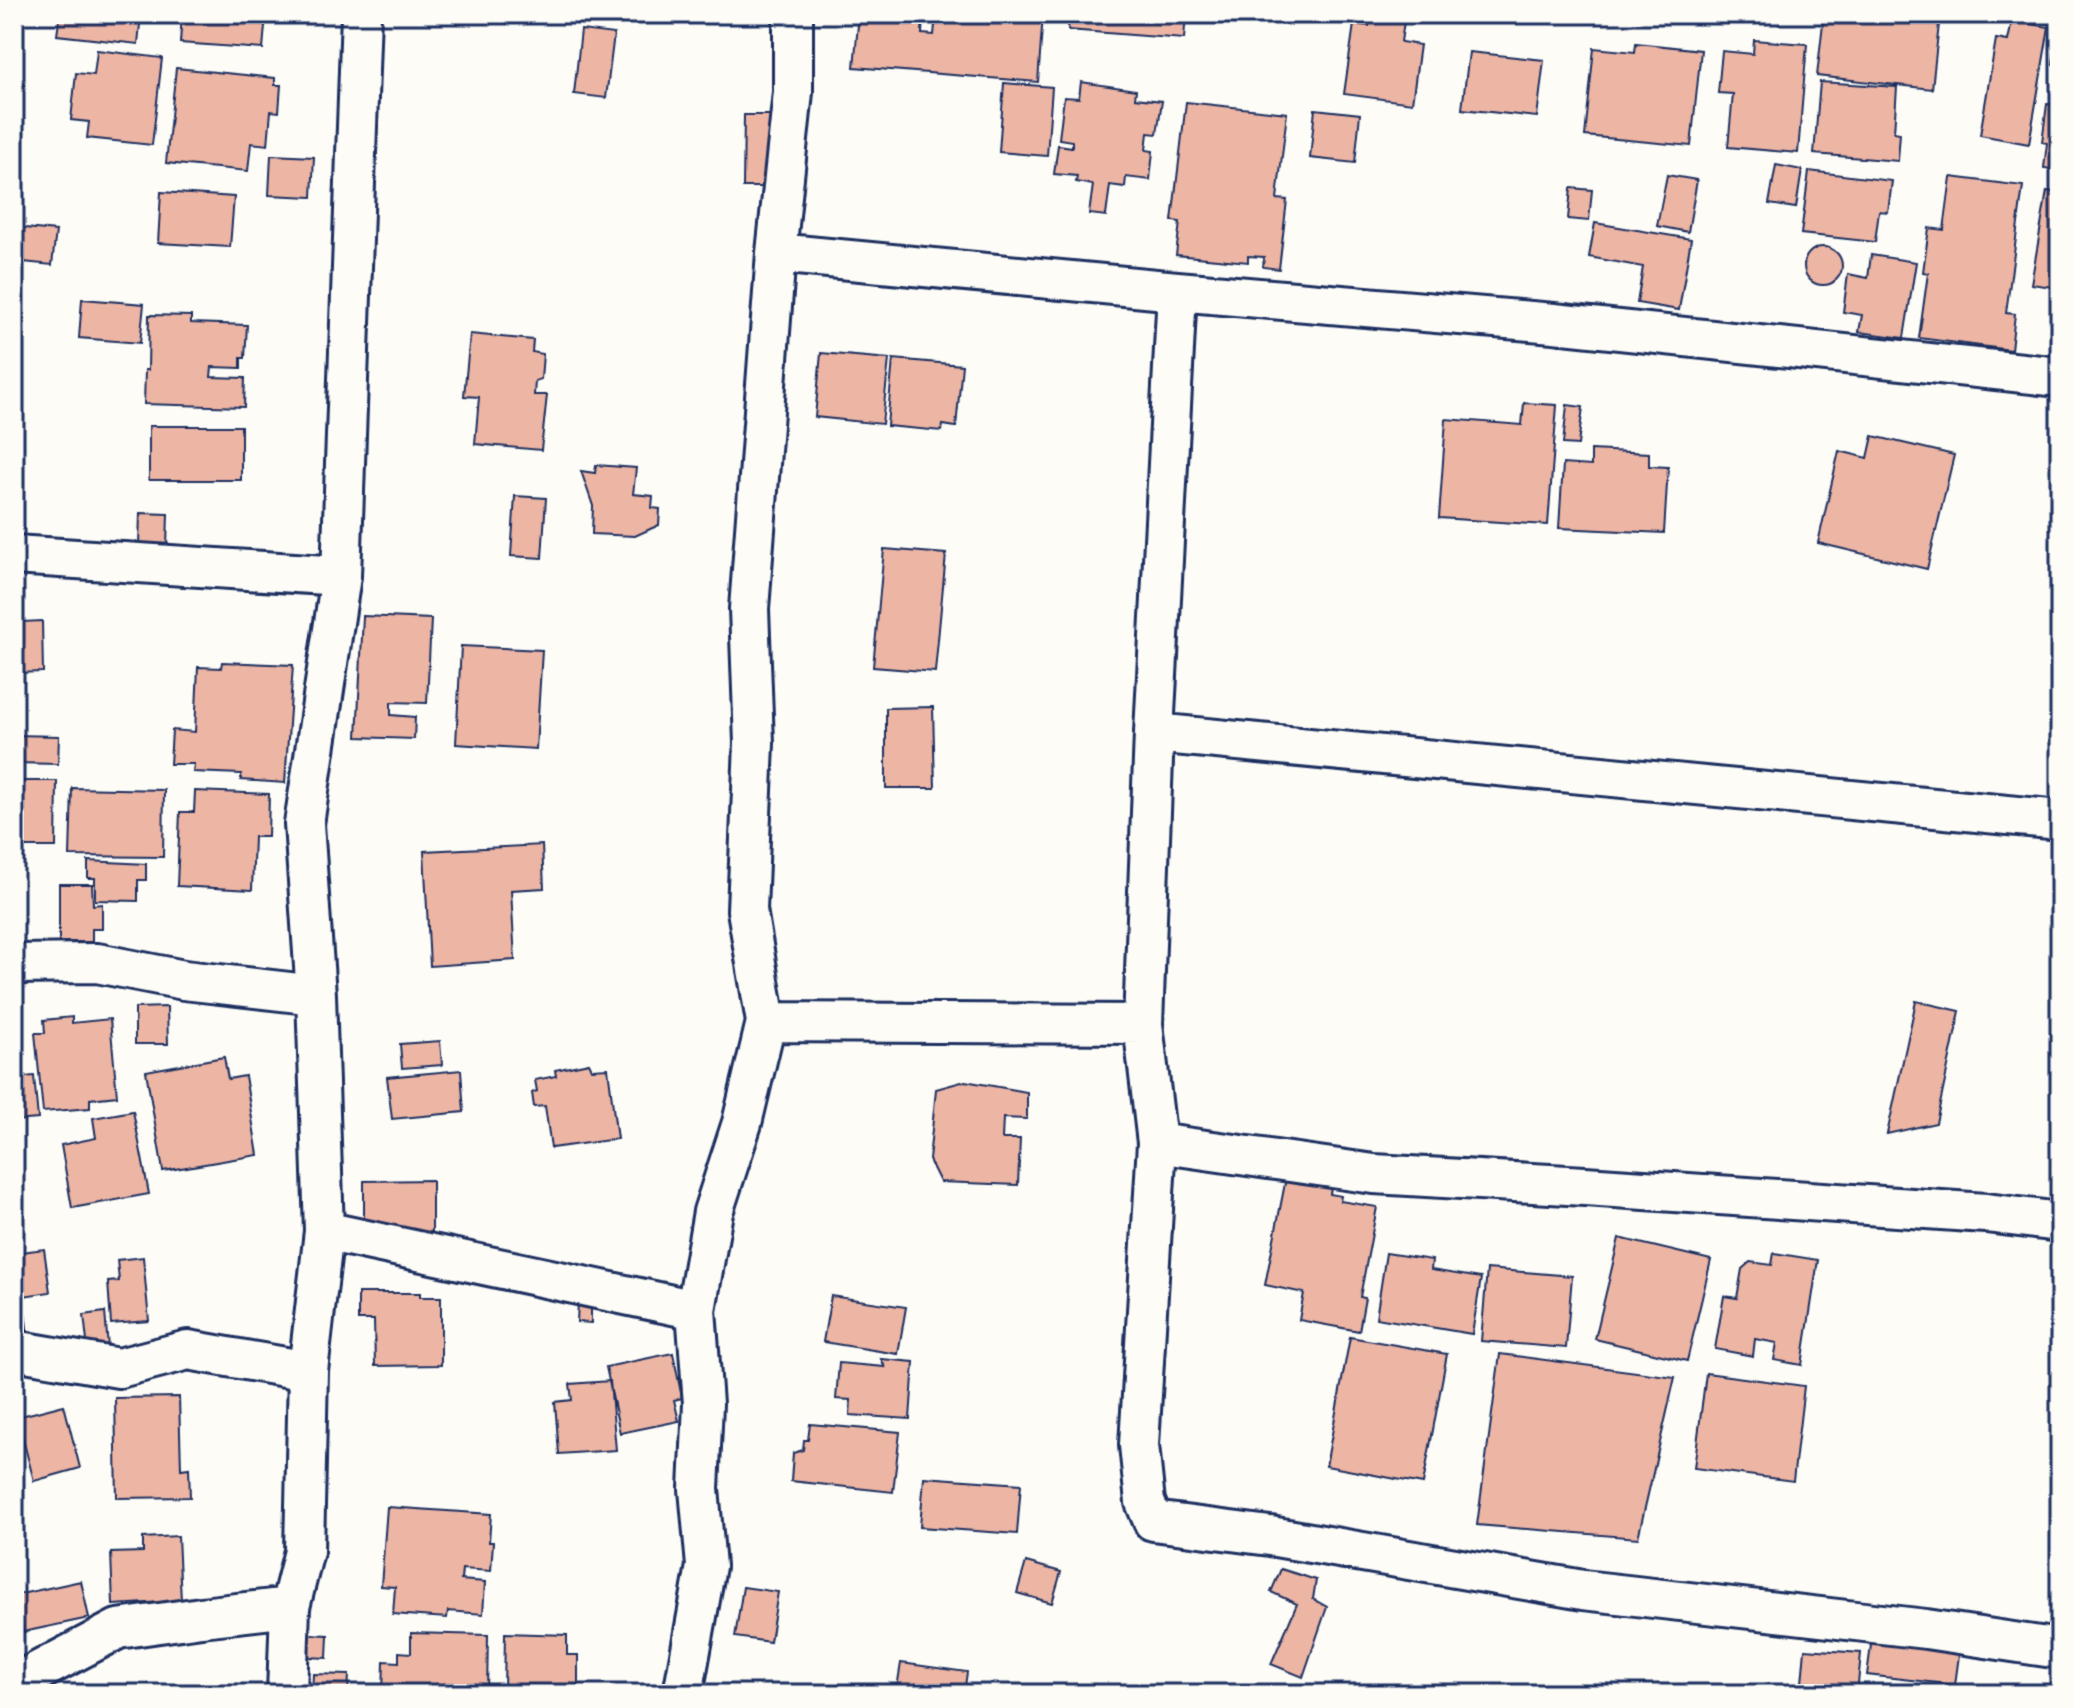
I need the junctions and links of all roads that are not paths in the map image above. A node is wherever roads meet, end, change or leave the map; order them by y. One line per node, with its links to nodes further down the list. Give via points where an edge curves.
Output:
1 (361, 14): 7 (street)
2 (793, 14): 3 (street, via 793,92)
3 (776, 253): 4 (street); 12 (street, via 749,609 754,743 747,910)
4 (1177, 291): 5 (street, via 1554,323); 8 (street)
5 (2060, 377)
6 (14, 555): 7 (street)
7 (341, 576): 11 (street, via 304,824)
8 (1154, 733): 9 (street); 13 (street)
9 (2060, 820)
10 (14, 964): 11 (street, via 97,963 184,980)
11 (316, 995): 16 (street)
12 (766, 1022): 13 (street); 17 (street, via 742,1123 713,1212)
13 (1143, 1024): 14 (street)
14 (1157, 1143): 15 (street, via 1374,1174 1970,1211); 21 (street, via 1139,1445 1145,1502 1153,1521 1583,1590)
15 (2060, 1222)
16 (324, 1231): 17 (street); 19 (street)
17 (696, 1310): 24 (street, via 706,1566)
18 (14, 1350): 19 (street, via 119,1368 188,1350)
19 (308, 1371): 20 (street, via 304,1551)
20 (290, 1607): 22 (street, via 118,1629); 23 (street)
21 (2060, 1649)
22 (14, 1684)
23 (287, 1694)
24 (683, 1694)

